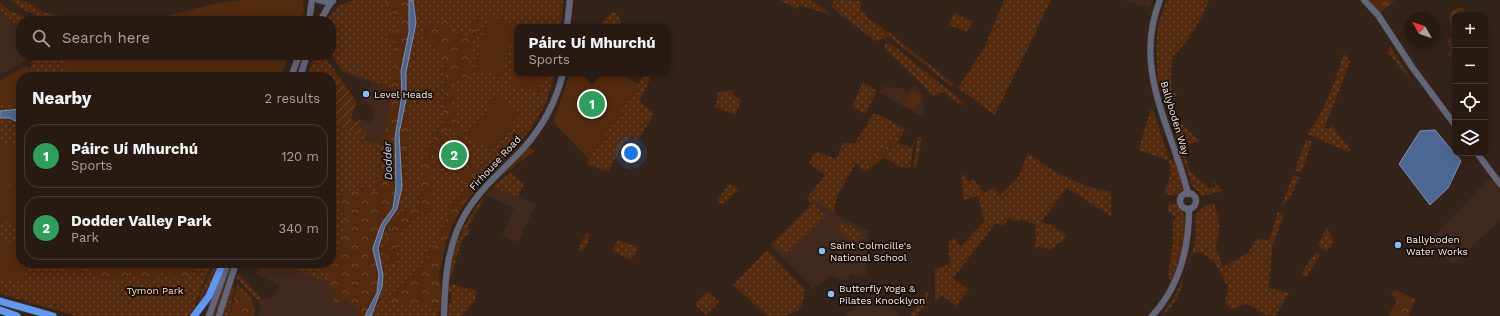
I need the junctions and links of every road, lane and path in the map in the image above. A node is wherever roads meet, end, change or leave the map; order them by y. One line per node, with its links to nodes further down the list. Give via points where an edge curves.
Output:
1 (312, 0): 7 (main road)
2 (318, 0): 6 (main road)
3 (570, 0): 9 (main road)
4 (1160, 0): 18 (main road, Ballyboden Way, via 1151,35 1150,65 1156,97)
5 (1364, 0): 15 (main road, via 1378,15 1412,67)
6 (333, 1): 8 (main road)
7 (310, 16)
8 (323, 16)
9 (567, 24)
10 (297, 60): 12 (main road)
11 (305, 60): 13 (main road)
12 (293, 72)
13 (302, 72)
14 (561, 76): 30 (main road, Firhouse Road, via 554,101 537,131 481,191 457,229 448,264)
15 (1452, 120)
16 (1479, 156): 17 (main road)
17 (1500, 184)
18 (1188, 194): 19 (main road, via 1182,197 1181,201); 19 (main road, via 1193,195 1196,201 1194,206)
19 (1188, 209): 31 (main road, via 1187,244 1181,265 1168,294)
20 (221, 268): 27 (highway, via 209,296)
21 (226, 268): 28 (main road)
22 (234, 268): 29 (main road)
23 (0, 300): 26 (highway)
24 (0, 310): 25 (highway)
25 (17, 316)
26 (53, 316)
27 (194, 316)
28 (209, 316)
29 (219, 316)
30 (444, 316)
31 (1152, 316)

